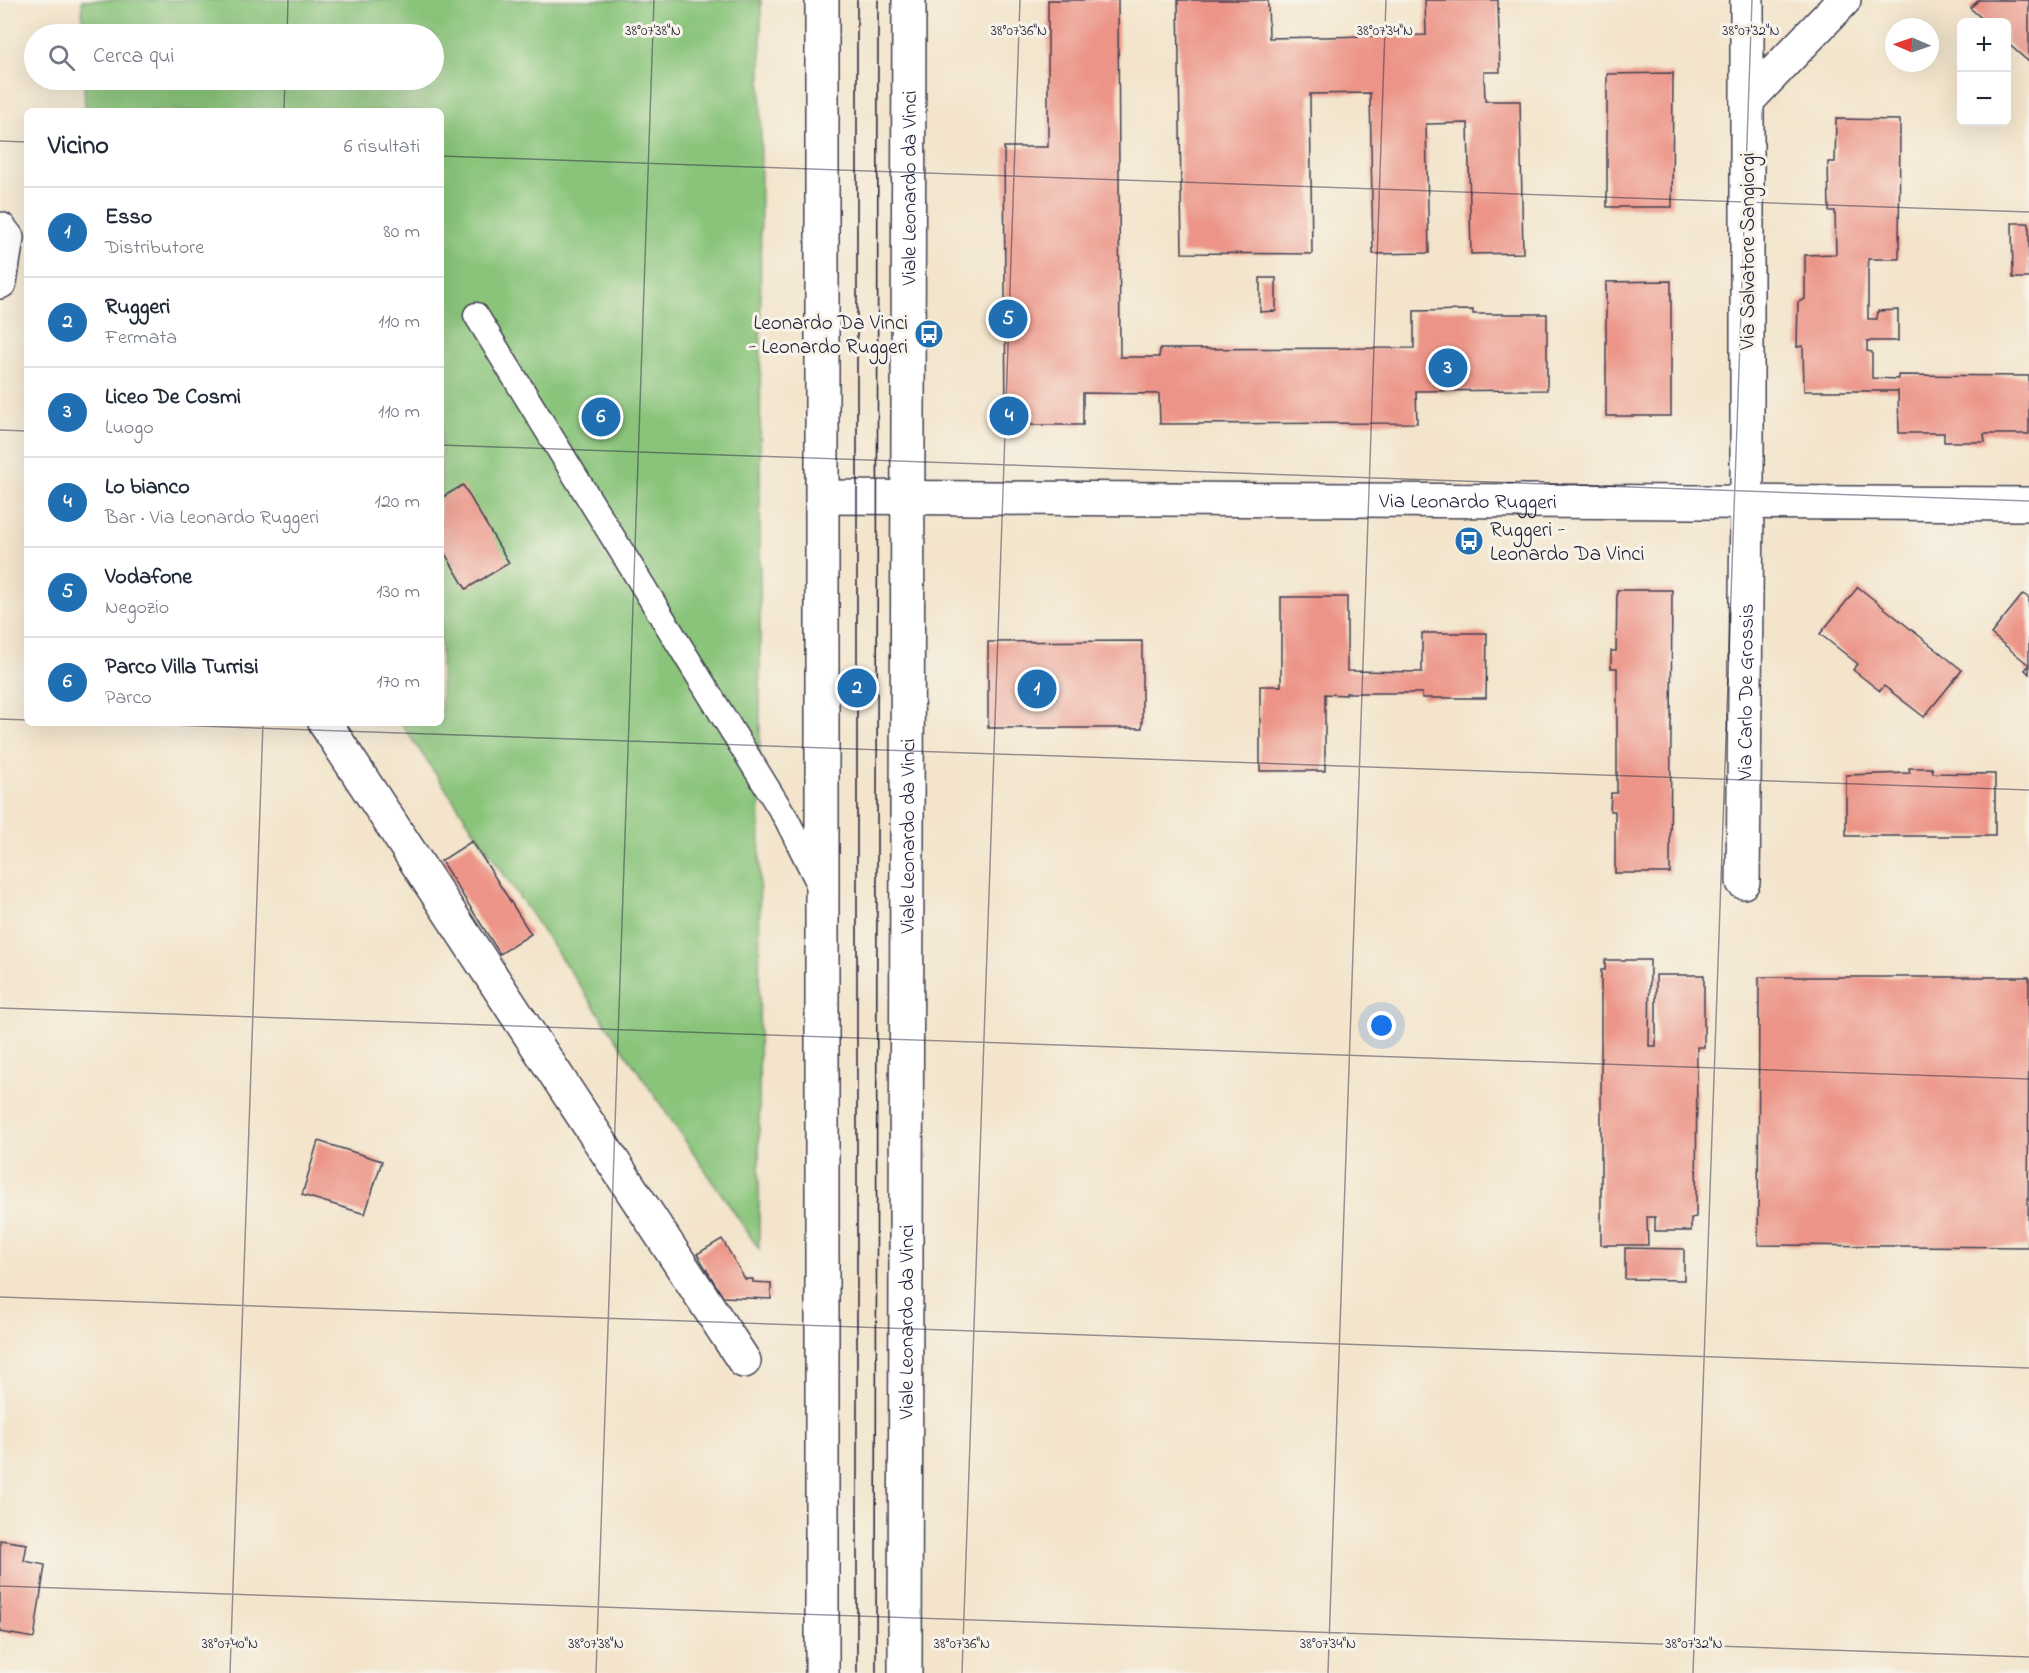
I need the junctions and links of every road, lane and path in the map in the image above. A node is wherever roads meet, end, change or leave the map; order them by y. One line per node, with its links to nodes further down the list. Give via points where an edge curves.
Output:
1 (822, 0): 10 (street)
2 (909, 0): 11 (street, Viale Leonardo da Vinci)
3 (1747, 0): 5 (street, Via Salvatore Sangiorgi)
4 (1844, 0): 5 (street)
5 (1747, 101): 12 (street, Via Salvatore Sangiorgi)
6 (3, 233): 7 (street); 8 (street)
7 (24, 264)
8 (0, 282)
9 (476, 315): 16 (lane, via 787,820)
10 (823, 497): 11 (street, Via Leonardo Ruggeri); 16 (street)
11 (907, 498): 12 (street, Via Leonardo Ruggeri); 19 (street, Viale Leonardo da Vinci)
12 (1747, 502): 13 (street, Via Leonardo Ruggeri); 15 (street, Via Carlo De Grossis)
13 (2029, 504)
14 (327, 726): 17 (street)
15 (1743, 882)
16 (823, 890): 18 (street)
17 (744, 1361)
18 (822, 1673)
19 (905, 1673)

